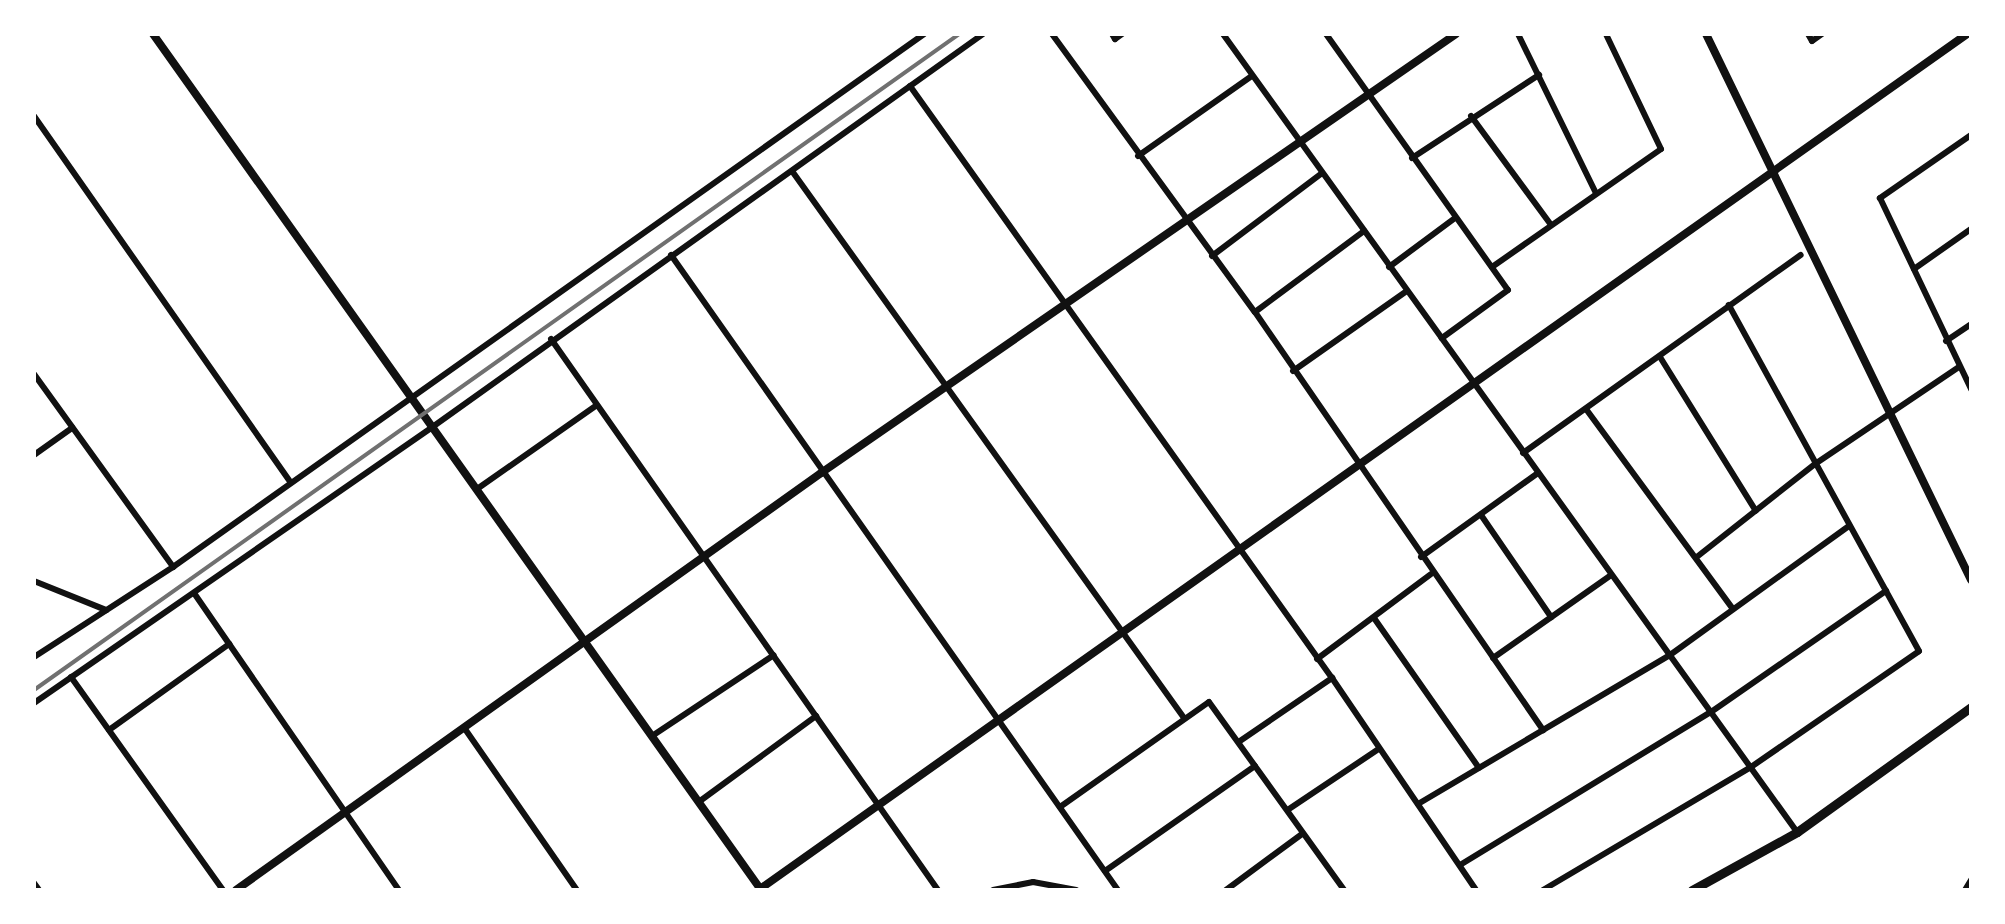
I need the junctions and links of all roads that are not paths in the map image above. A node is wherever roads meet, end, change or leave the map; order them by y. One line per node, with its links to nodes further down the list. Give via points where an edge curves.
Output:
1 (153, 34): 56 (street)
2 (924, 34): 56 (street)
3 (983, 34): 18 (street)
4 (1052, 34): 24 (street)
5 (1112, 34): 6 (street, via 1115,39)
6 (1122, 34)
7 (1223, 34): 17 (street)
8 (1326, 34): 19 (street)
9 (1456, 34): 19 (street)
10 (1518, 34): 16 (street)
11 (1606, 34): 29 (street, via 1661,149)
12 (1706, 34): 27 (street)
13 (1808, 34): 14 (street, via 1812,41)
14 (1822, 34)
15 (1967, 34): 27 (street)
16 (1539, 75): 21 (street); 29 (street)
17 (1252, 76): 23 (street); 24 (street)
18 (910, 86): 26 (street); 42 (street)
19 (1370, 94): 23 (street); 25 (street)
20 (34, 116): 68 (street)
21 (1471, 116): 25 (street); 32 (street)
22 (1971, 135): 40 (street, via 1880,198)
23 (1296, 140): 28 (street); 31 (street)
24 (1138, 156): 31 (street)
25 (1412, 158): 30 (street)
26 (792, 171): 35 (street); 55 (street)
27 (1771, 172): 53 (street); 59 (street)
28 (1321, 174): 34 (street); 37 (street)
29 (1596, 193): 32 (street)
30 (1455, 218): 38 (street); 39 (street)
31 (1184, 220): 37 (street); 42 (street)
32 (1551, 225): 39 (street)
33 (1971, 229): 40 (street)
34 (1364, 231): 38 (street); 44 (street)
35 (671, 255): 47 (street); 66 (street)
36 (1801, 255): 43 (street)
37 (1212, 256): 44 (street)
38 (1389, 267): 41 (street)
39 (1492, 267): 46 (street, via 1508,290)
40 (1914, 269): 48 (street)
41 (1407, 291): 46 (street); 51 (street)
42 (1064, 304): 55 (street); 73 (street)
43 (1729, 305): 49 (street); 64 (street)
44 (1255, 312): 51 (street)
45 (1971, 324): 48 (street)
46 (1442, 338): 53 (street)
47 (551, 339): 57 (street); 61 (street)
48 (1946, 341): 50 (street)
49 (1660, 357): 58 (street); 70 (street)
50 (1959, 367): 54 (street); 59 (street)
51 (1293, 371): 65 (street)
52 (34, 374): 60 (street)
53 (1473, 384): 62 (street); 65 (street)
54 (1971, 389)
55 (945, 390): 66 (street); 88 (street)
56 (411, 400): 61 (street); 68 (street)
57 (597, 405): 69 (street); 76 (street)
58 (1586, 409): 62 (street); 74 (street)
59 (1892, 413): 64 (street); 80 (street)
60 (72, 428): 63 (street); 77 (street)
61 (431, 428): 69 (street); 83 (street)
62 (1523, 453): 67 (street)
63 (34, 455)
64 (1815, 464): 70 (street); 72 (street)
65 (1357, 465): 73 (street); 75 (street)
66 (821, 473): 76 (street); 103 (street)
67 (1538, 473): 71 (street); 79 (street)
68 (290, 481): 77 (street)
69 (477, 489): 89 (street)
70 (1756, 511): 74 (street)
71 (1481, 515): 75 (street); 86 (street)
72 (1849, 526): 82 (street); 84 (street)
73 (1240, 549): 88 (street); 95 (street)
74 (1698, 556): 84 (street)
75 (1421, 557): 78 (street)
76 (706, 558): 89 (street); 91 (street)
77 (173, 567): 85 (street)
78 (1431, 574): 87 (street); 94 (street)
79 (1611, 575): 86 (street); 92 (street)
80 (1971, 580)
81 (34, 581): 85 (street)
82 (1886, 591): 100 (street); 111 (street, via 1919,651)
83 (194, 593): 90 (street); 96 (street)
84 (1733, 609): 92 (street)
85 (106, 610): 93 (street)
86 (1551, 617): 94 (street)
87 (1374, 618): 95 (street); 112 (street)
88 (1119, 634): 102 (street); 103 (street)
89 (583, 641): 104 (street); 107 (street)
90 (229, 644): 105 (street); 117 (street)
91 (774, 655): 101 (street); 107 (street)
92 (1670, 655): 100 (street); 106 (street)
93 (34, 657)
94 (1493, 658): 106 (street)
95 (1317, 659): 97 (street)
96 (71, 677): 98 (street); 105 (street)
97 (1332, 678): 108 (street); 109 (street)
98 (34, 703)
99 (1971, 707): 119 (main road)
100 (1711, 712): 111 (street); 121 (street)
101 (816, 716): 113 (street); 114 (street)
102 (1184, 718): 108 (street, via 1209,702); 116 (street)
103 (997, 720): 114 (street); 116 (street)
104 (465, 729): 117 (street); 129 (street)
105 (109, 730): 126 (street)
106 (1543, 730): 112 (street)
107 (652, 736): 113 (street)
108 (1240, 741): 110 (street)
109 (1377, 750): 115 (street); 118 (street)
110 (1255, 766): 118 (street); 122 (street)
111 (1751, 767): 119 (street); 138 (street)
112 (1479, 768): 115 (street)
113 (700, 801): 130 (street)
114 (881, 804): 130 (street); 131 (street)
115 (1418, 804): 121 (street)
116 (1060, 807): 122 (street)
117 (345, 809): 127 (street); 128 (street)
118 (1289, 809): 120 (street)
119 (1797, 832): 139 (main road)
120 (1302, 834): 135 (street); 136 (street)
121 (1460, 865): 137 (street)
122 (1105, 871): 134 (street)
123 (1971, 880): 140 (street)
124 (34, 883): 125 (street)
125 (39, 890)
126 (223, 890)
127 (236, 890)
128 (399, 890)
129 (577, 890)
130 (760, 890)
131 (938, 890)
132 (993, 890): 133 (street, via 1033,882)
133 (1076, 890)
134 (1118, 890)
135 (1226, 890)
136 (1344, 890)
137 (1476, 890)
138 (1543, 890)
139 (1692, 890)
140 (1965, 890)

